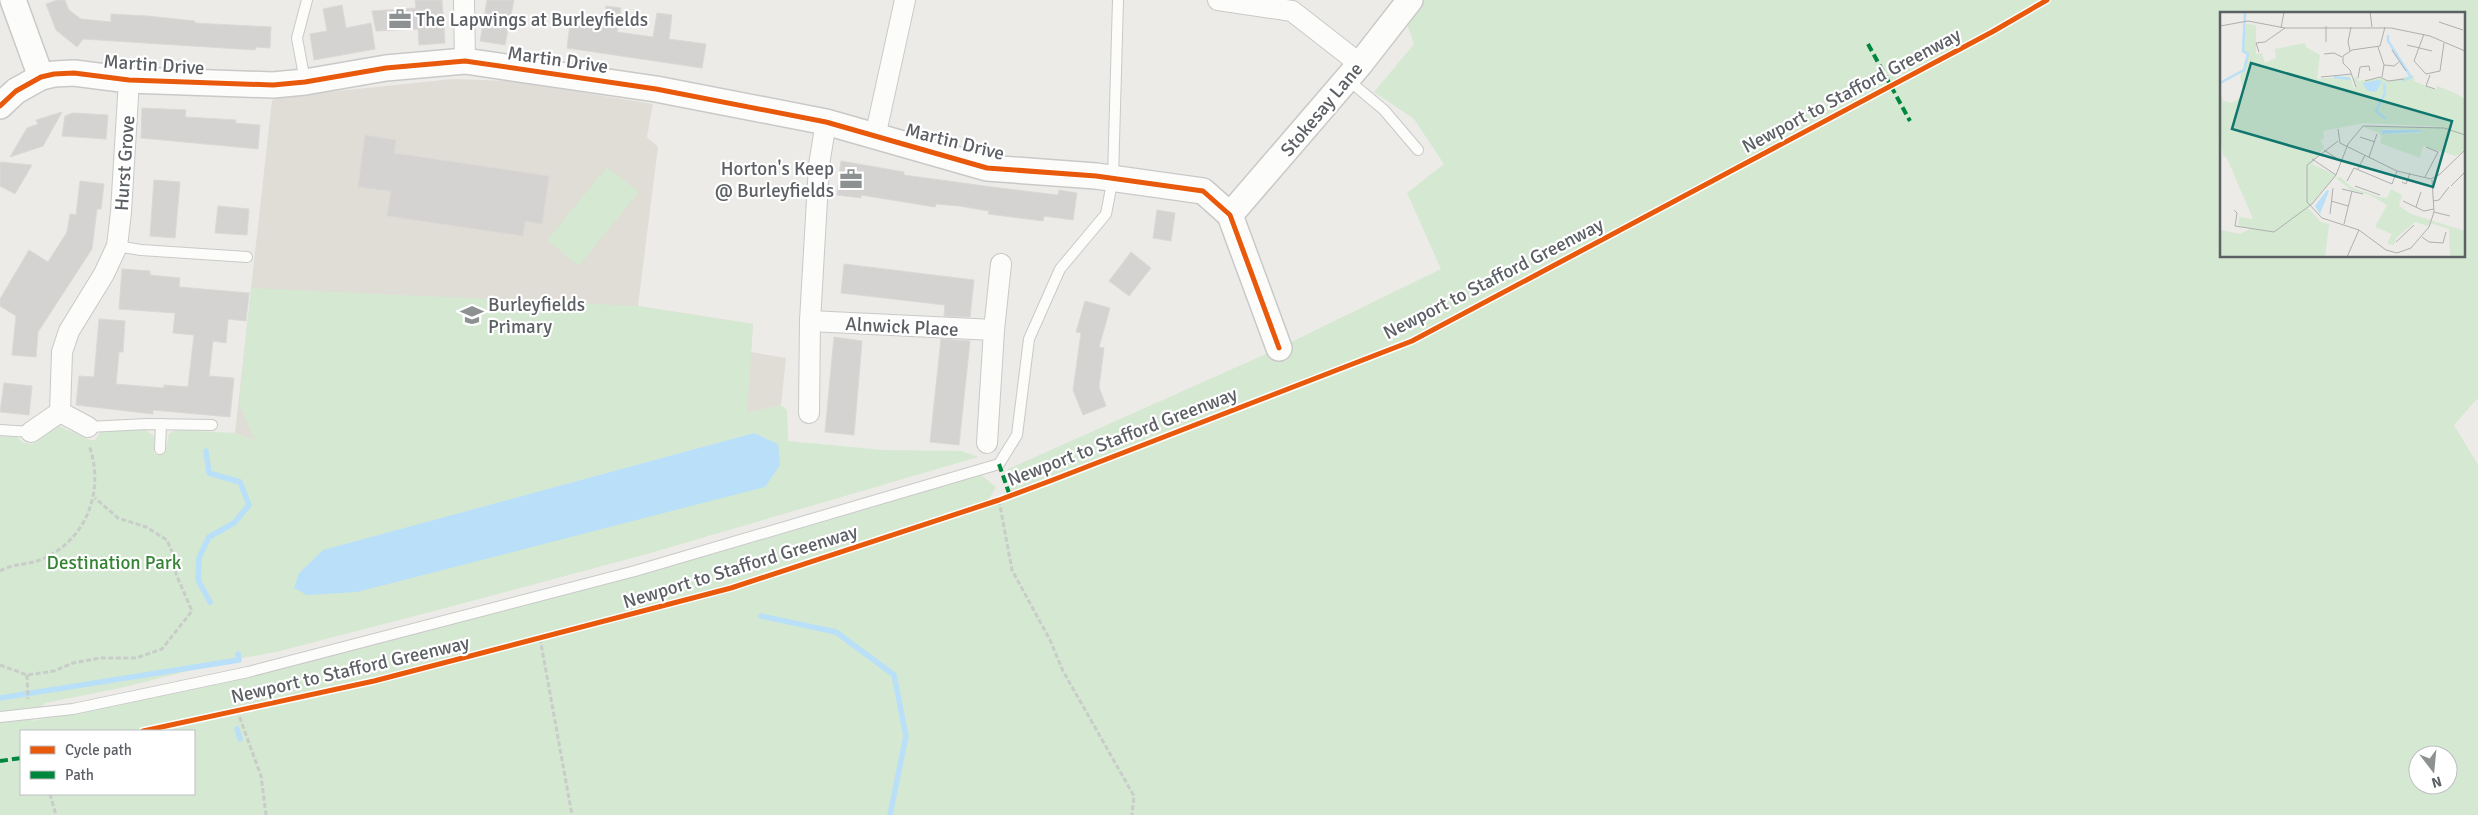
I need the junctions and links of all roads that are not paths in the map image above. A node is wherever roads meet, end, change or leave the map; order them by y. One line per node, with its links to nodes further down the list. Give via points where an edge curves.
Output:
1 (13, 0): 10 (street)
2 (306, 0): 12 (lane, via 297,38)
3 (464, 0): 8 (street)
4 (905, 0): 15 (street)
5 (1118, 0): 17 (lane)
6 (1218, 0): 9 (street, via 1292,11)
7 (1410, 0): 9 (street, Stokesay Lane)
8 (465, 61): 12 (street, Martin Drive, via 386,68); 14 (street, Martin Drive, via 656,89)
9 (1353, 71): 16 (lane); 18 (street, Stokesay Lane)
10 (41, 77): 11 (street, Martin Drive, via 74,73); 13 (street, Martin Drive, via 16,91)
11 (129, 80): 12 (street, Martin Drive, via 273,85); 19 (street, Hurst Grove)
12 (305, 82)
13 (0, 106)
14 (826, 122): 15 (street, Martin Drive); 22 (street, via 819,165)
15 (875, 136): 17 (street, Martin Drive, via 986,168)
16 (1418, 150)
17 (1113, 178): 18 (street, Martin Drive, via 1203,191); 34 (lane, via 1106,214 1060,269 1029,338 1017,435 999,464 634,571 295,660 73,709)
18 (1230, 215): 24 (street)
19 (117, 246): 20 (lane); 25 (street, Hurst Grove, via 69,331 62,352)
20 (247, 257)
21 (1001, 264): 23 (street)
22 (810, 321): 23 (street, Alnwick Place); 26 (street)
23 (994, 330): 32 (street)
24 (1279, 348)
25 (60, 412): 29 (street); 31 (street)
26 (809, 413)
27 (161, 424): 28 (lane); 29 (lane); 33 (lane)
28 (212, 425)
29 (88, 427)
30 (0, 430): 31 (lane)
31 (31, 432)
32 (987, 443)
33 (160, 449)
34 (0, 717)

